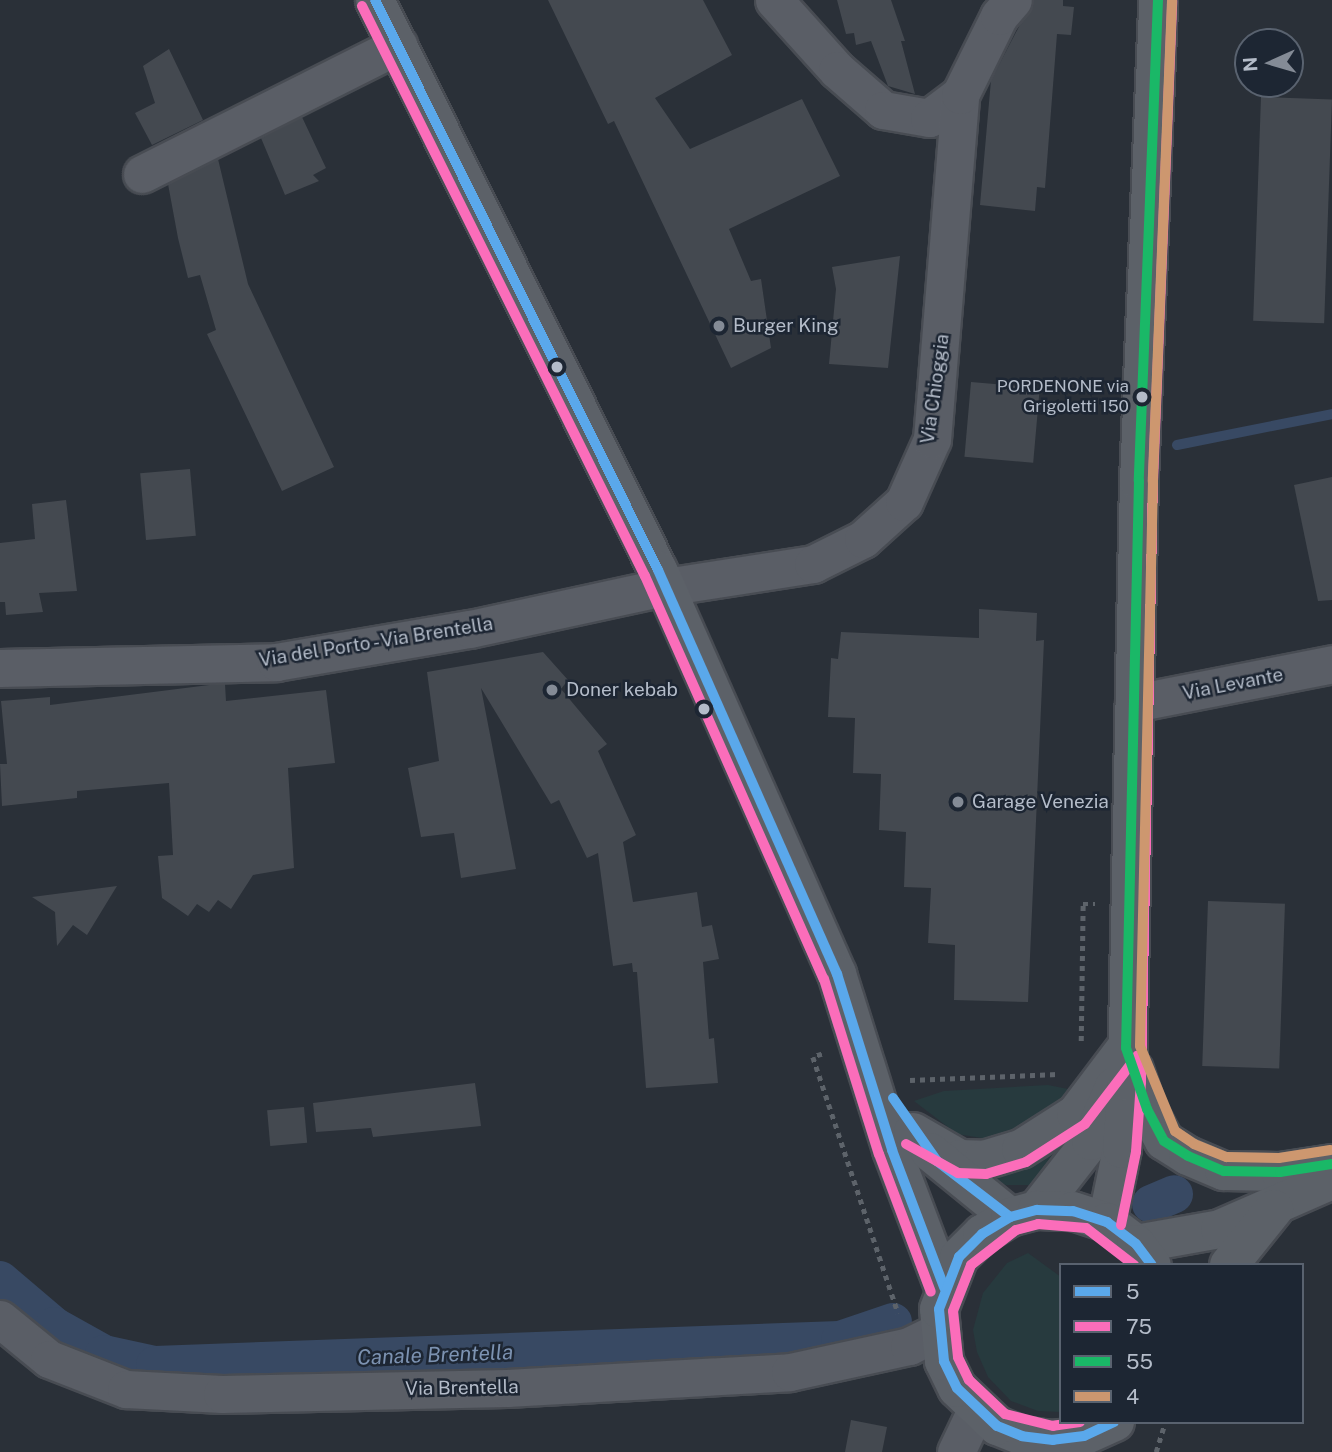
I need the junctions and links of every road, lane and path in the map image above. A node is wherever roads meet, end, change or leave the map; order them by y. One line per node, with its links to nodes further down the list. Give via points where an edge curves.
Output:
1 (376, 0): 5 (main road)
2 (774, 0): 6 (street, Via Chioggia, via 837,69 883,110 929,118)
3 (1013, 0): 6 (street, Via Chioggia, via 999,16)
4 (1158, 0): 11 (main road)
5 (398, 45): 7 (street); 8 (main road)
6 (960, 95): 8 (street, Via Chioggia, via 932,439 904,502 863,539 813,564)
7 (142, 174)
8 (661, 579): 10 (street, Via del Porto - Via Brentella, via 470,629 276,662); 13 (main road, via 837,974)
9 (1332, 664): 11 (street, Via Levante)
10 (0, 668)
11 (1134, 703): 12 (main road)
12 (1129, 905): 14 (path, via 1083,904); 15 (main road)
13 (859, 1041): 18 (main road); 25 (main road, via 892,1150); 27 (path, via 813,1058)
14 (1081, 1047)
15 (1126, 1048): 18 (main road, via 1076,1114 1021,1149 984,1160 960,1159); 19 (main road, via 1147,1109 1164,1141 1188,1156 1224,1171 1280,1172); 22 (main road, via 1091,1141); 23 (main road, via 1122,1149)
16 (1067, 1074): 17 (path)
17 (905, 1080)
18 (913, 1132): 22 (main road, via 944,1167)
19 (1332, 1164)
20 (1332, 1180): 21 (main road)
21 (1274, 1209): 23 (main road, via 1220,1229); 24 (main road)
22 (1024, 1213): 23 (main road, via 1073,1210); 25 (main road, via 982,1234 959,1257)
23 (1131, 1243)
24 (1231, 1263)
25 (944, 1287): 27 (main road)
26 (0, 1319): 27 (street, Via Brentella, via 49,1359 126,1389 222,1394 507,1388 790,1372)
27 (924, 1339): 28 (main road)
28 (976, 1410): 31 (main road); 32 (street)
29 (1164, 1424): 33 (path)
30 (1112, 1433): 31 (main road)
31 (1024, 1444)
32 (956, 1452)
33 (1156, 1452)

